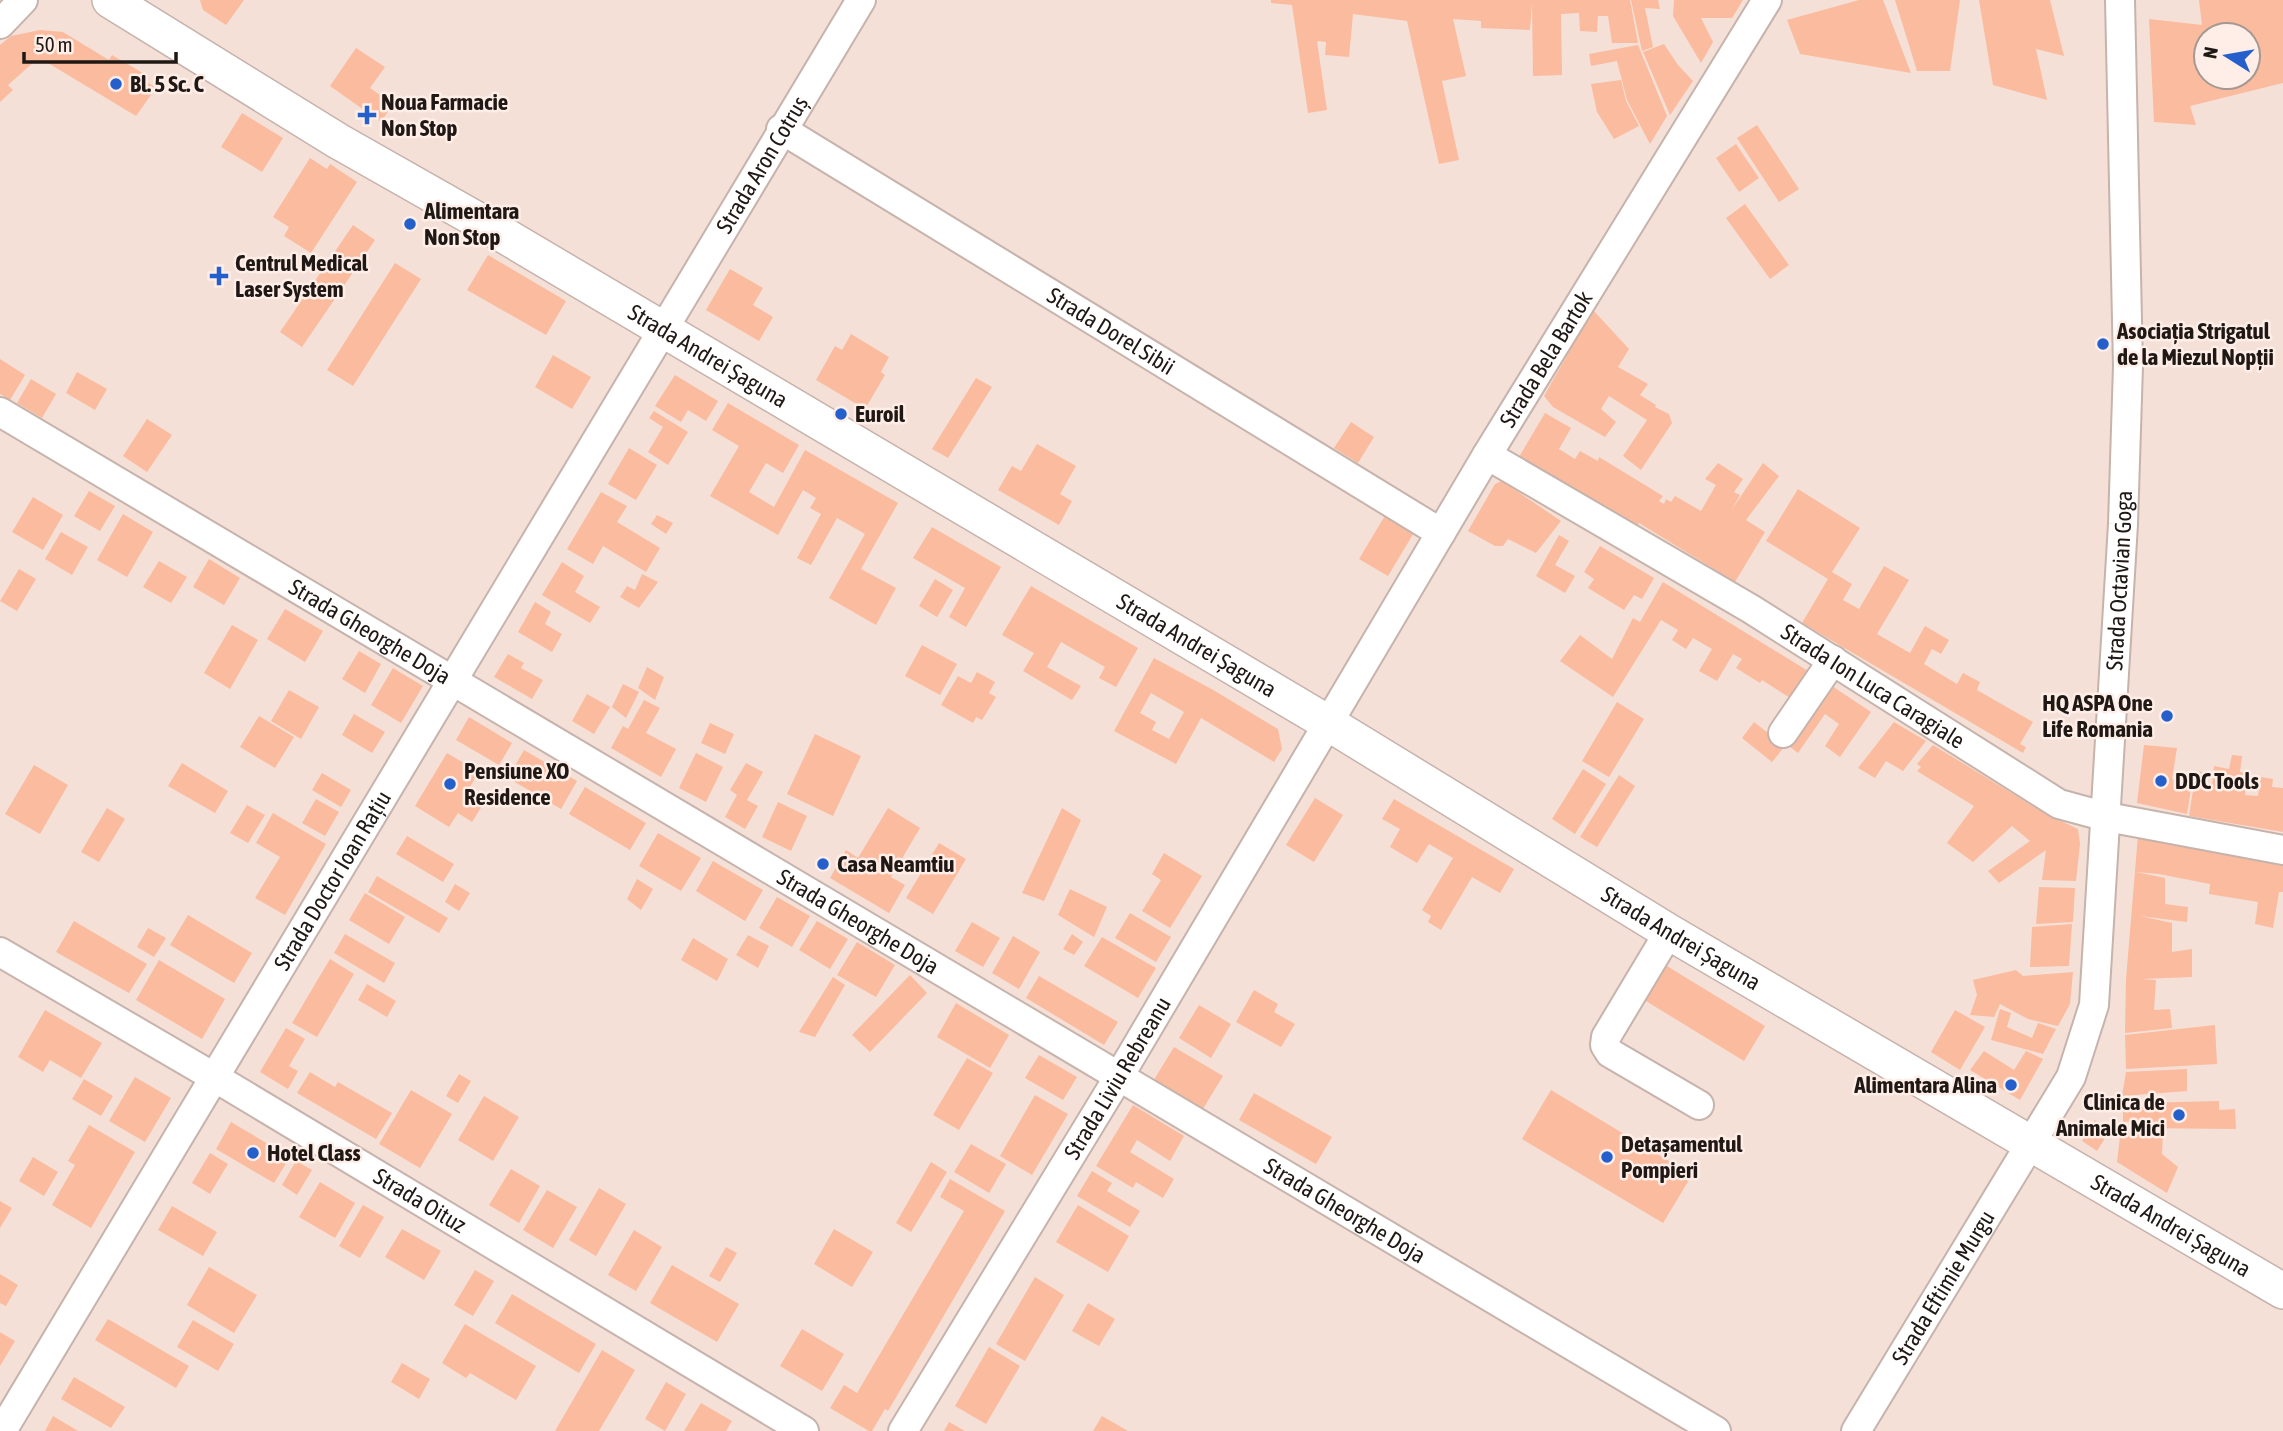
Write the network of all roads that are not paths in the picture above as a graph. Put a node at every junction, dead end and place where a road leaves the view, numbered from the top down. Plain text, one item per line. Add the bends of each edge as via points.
1 (23, 0) edge
2 (110, 0) edge
3 (861, 0) edge
4 (1767, 0) edge
5 (2120, 0) edge
6 (0, 24) edge
7 (781, 130) junction
8 (662, 329) junction
9 (0, 412) edge
10 (1487, 456) junction
11 (1441, 533) junction
12 (1833, 660) junction
13 (451, 681) junction
14 (1328, 723) junction
15 (1783, 733) dead end
16 (2107, 817) junction
17 (2283, 850) edge
18 (1668, 932) junction
19 (0, 952) edge
20 (214, 1077) junction
21 (1118, 1078) junction
22 (1699, 1105) dead end
23 (2029, 1143) junction
24 (2283, 1291) edge
25 (2, 1431) edge
26 (804, 1431) edge
27 (903, 1431) edge
28 (1716, 1431) edge
29 (1856, 1431) edge

1 - 6 street
2 - 8 main road, Strada Andrei Șaguna via 338,141
3 - 7 street, Strada Aron Cotruș
4 - 10 street, Strada Bela Bartok
5 - 16 street, Strada Octavian Goga via 2127,366
7 - 8 street, Strada Aron Cotruș
7 - 11 street, Strada Dorel Sibii
8 - 13 street, Strada Doctor Ioan Rațiu
8 - 14 main road, Strada Andrei Șaguna
9 - 13 street, Strada Gheorghe Doja
10 - 11 street, Strada Bela Bartok
10 - 12 street, Strada Ion Luca Caragiale
11 - 14 street, Strada Bela Bartok
12 - 15 street
12 - 16 street, Strada Ion Luca Caragiale via 2059,804
13 - 20 street, Strada Doctor Ioan Rațiu
13 - 21 street, Strada Gheorghe Doja
14 - 18 main road, Strada Andrei Șaguna
14 - 21 street, Strada Liviu Rebreanu
16 - 17 street, Strada Ion Luca Caragiale
16 - 23 street, Strada Octavian Goga via 2094,1005 2071,1077
18 - 22 street via 1605,1045 1610,1053
18 - 23 main road, Strada Andrei Șaguna
19 - 20 street, Strada Oituz
20 - 25 street, Strada Doctor Ioan Rațiu
20 - 26 street, Strada Oituz
21 - 27 street, Strada Liviu Rebreanu
21 - 28 street, Strada Gheorghe Doja
23 - 24 main road, Strada Andrei Șaguna
23 - 29 street, Strada Eftimie Murgu

